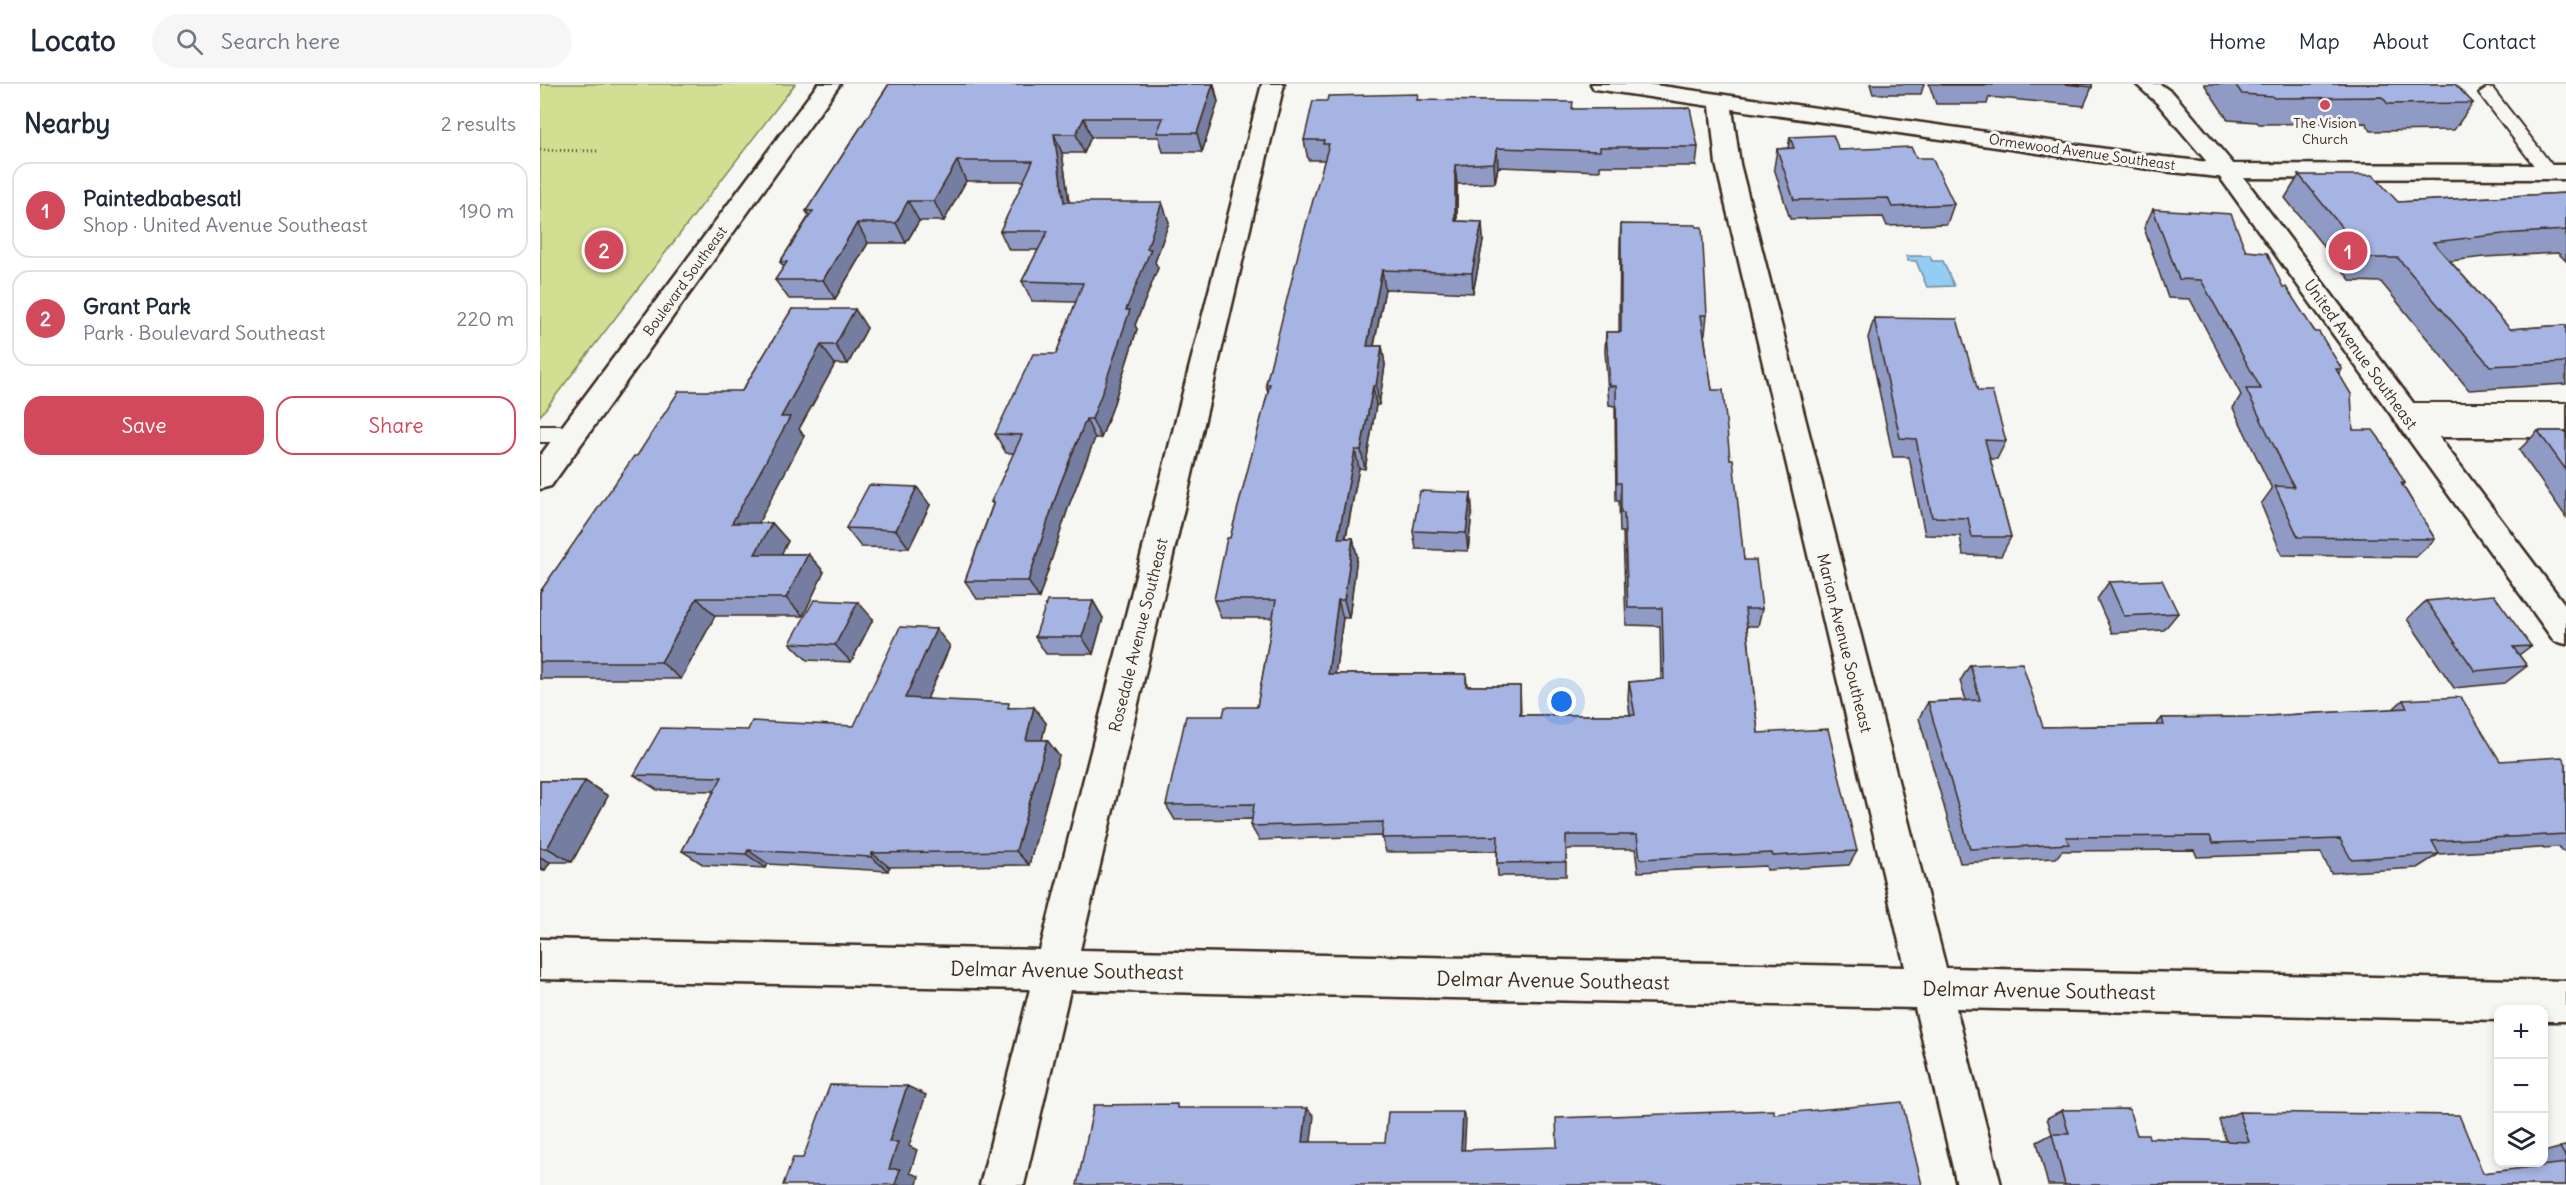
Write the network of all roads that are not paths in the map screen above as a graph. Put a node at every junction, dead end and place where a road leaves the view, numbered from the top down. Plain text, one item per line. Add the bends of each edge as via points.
1 (829, 84) edge
2 (1273, 84) edge
3 (1602, 84) edge
4 (2147, 84) edge
5 (2487, 93) dead end
6 (1720, 100) junction
7 (2227, 171) junction
8 (2557, 172) edge
9 (2566, 411) edge
10 (2408, 419) junction
11 (2566, 427) edge
12 (540, 434) edge
13 (572, 434) junction
14 (540, 478) edge
15 (2566, 631) edge
16 (540, 959) edge
17 (1055, 970) junction
18 (1931, 988) junction
19 (2566, 1001) edge
20 (1002, 1185) edge
21 (1979, 1185) edge

1 - 13 street, Boulevard Southeast
2 - 17 street, Rosedale Avenue Southeast
3 - 6 street, Ormewood Avenue Southeast
4 - 7 street, United Avenue Southeast via 2166,99
5 - 8 lane
6 - 7 street, Ormewood Avenue Southeast
6 - 18 street, Marion Avenue Southeast via 1728,164
7 - 8 street, Ormewood Avenue Southeast
7 - 10 street, United Avenue Southeast
9 - 10 lane
10 - 11 street
10 - 15 street, United Avenue Southeast
12 - 13 lane
13 - 14 street, Boulevard Southeast
16 - 17 street, Delmar Avenue Southeast
17 - 18 street, Delmar Avenue Southeast
17 - 20 street, Rosedale Avenue Southeast
18 - 19 street, Delmar Avenue Southeast
18 - 21 street, Marion Avenue Southeast

